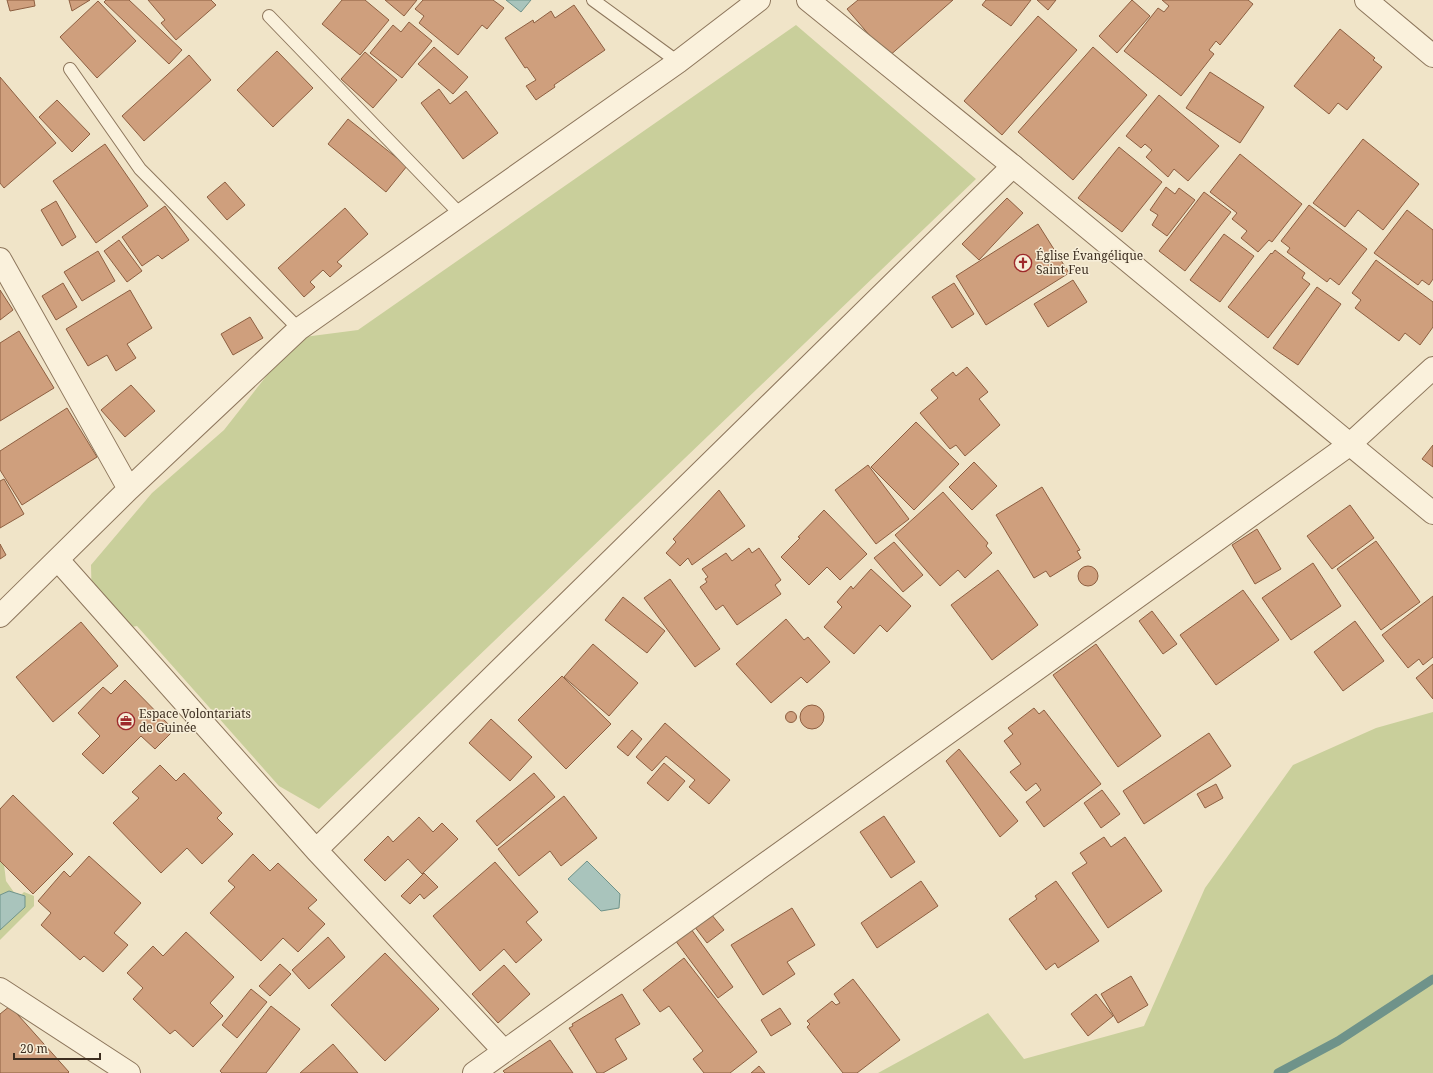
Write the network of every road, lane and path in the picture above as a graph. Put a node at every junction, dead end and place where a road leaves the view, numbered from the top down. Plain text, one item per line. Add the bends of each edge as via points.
1 (593, 0) edge
2 (759, 0) edge
3 (808, 0) edge
4 (1366, 0) edge
5 (269, 16) dead end
6 (1433, 56) edge
7 (678, 62) junction
8 (70, 69) dead end
9 (1013, 166) junction
10 (461, 215) junction
11 (0, 259) edge
12 (299, 329) junction
13 (1433, 368) edge
14 (1349, 445) junction
15 (129, 489) junction
16 (1433, 513) edge
17 (58, 560) junction
18 (0, 616) edge
19 (316, 850) junction
20 (0, 989) edge
21 (504, 1051) junction
22 (129, 1073) edge
23 (474, 1073) edge

1 - 7 lane
2 - 7 street
3 - 9 street
4 - 6 street
5 - 10 lane
7 - 10 street
8 - 12 lane via 140,169
9 - 14 street
9 - 19 street
10 - 12 street
11 - 15 street
12 - 15 street
13 - 14 street
14 - 16 street
14 - 21 street
15 - 17 street
17 - 18 street
17 - 19 street
19 - 21 street
20 - 22 street
21 - 23 street

